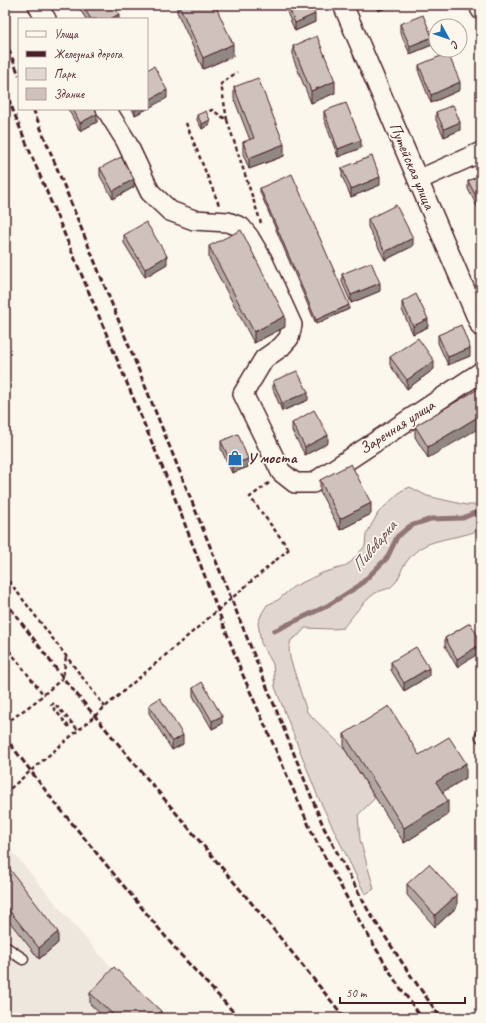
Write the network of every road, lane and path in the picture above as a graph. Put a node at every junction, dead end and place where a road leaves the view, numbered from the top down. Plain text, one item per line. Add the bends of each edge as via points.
1 (38, 5) edge
2 (343, 5) edge
3 (479, 5) edge
4 (481, 10) edge
5 (45, 18) edge
6 (237, 72) dead end
7 (107, 110) edge
8 (197, 116) edge
9 (227, 120) junction
10 (186, 123) dead end
11 (481, 152) edge
12 (418, 180) junction
13 (228, 222) junction
14 (262, 224) dead end
15 (481, 327) edge
16 (481, 372) edge
17 (264, 487) dead end
18 (5, 576) edge
19 (5, 645) edge
20 (66, 657) junction
21 (44, 694) junction
22 (105, 707) junction
23 (5, 724) edge
24 (69, 728) dead end
25 (78, 730) junction
26 (5, 793) edge
27 (5, 947) edge
28 (23, 959) dead end

1 - 5 street
2 - 12 street, Путейская улица
3 - 4 street
6 - 9 path via 221,84
7 - 13 street via 126,141 150,192 170,211 194,220
8 - 9 path via 212,110
9 - 14 path
10 - 13 path
11 - 12 street
12 - 15 street, Путейская улица
13 - 16 street, Заречная улица via 241,227 249,237 262,259 292,326 289,338 264,359 243,394 281,472 295,483 313,483
17 - 22 path, bridge via 250,497 290,549
18 - 20 path
19 - 21 path
20 - 21 path via 63,678
20 - 22 path
21 - 23 path
22 - 25 path, bridge
24 - 25 path via 51,705 54,702
25 - 26 path, bridge
27 - 28 lane

